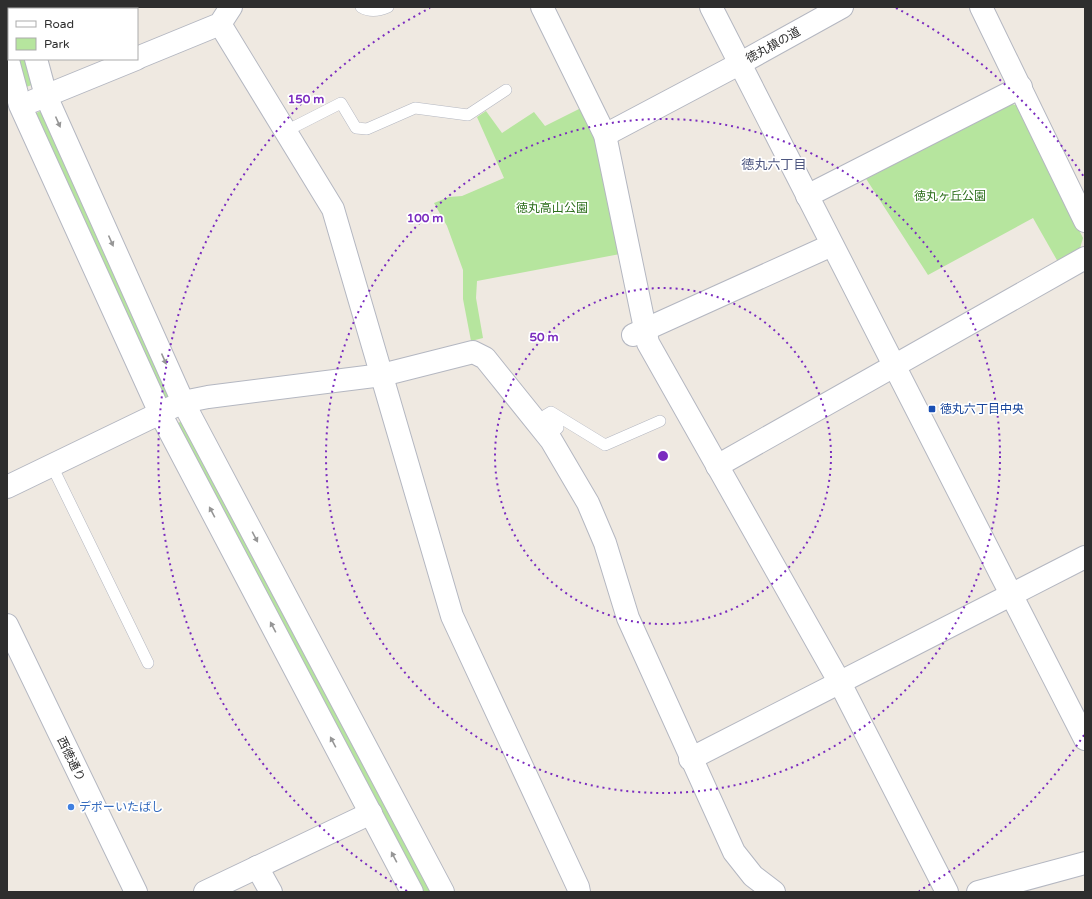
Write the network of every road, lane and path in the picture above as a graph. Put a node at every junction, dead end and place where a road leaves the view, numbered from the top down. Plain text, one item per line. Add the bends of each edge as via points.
1 (360, 7) edge
2 (388, 7) edge
3 (542, 7) edge
4 (711, 7) edge
5 (842, 7) edge
6 (981, 7) edge
7 (225, 16) edge
8 (7, 57) edge
9 (138, 58) edge
10 (36, 60) edge
11 (134, 60) edge
12 (739, 64) junction
13 (1021, 87) junction
14 (506, 90) dead end
15 (46, 96) junction
16 (14, 106) edge
17 (286, 131) junction
18 (605, 135) junction
19 (807, 196) junction
20 (1085, 221) edge
21 (832, 245) junction
22 (1085, 258) edge
23 (639, 333) junction
24 (894, 366) junction
25 (382, 375) junction
26 (183, 402) junction
27 (160, 413) junction
28 (660, 421) dead end
29 (548, 437) junction
30 (52, 466) junction
31 (717, 466) junction
32 (7, 487) edge
33 (1085, 557) edge
34 (1011, 595) junction
35 (7, 625) edge
36 (148, 663) dead end
37 (840, 683) junction
38 (1085, 739) edge
39 (690, 759) junction
40 (371, 814) junction
41 (1085, 863) edge
42 (258, 867) junction
43 (136, 892) edge
44 (204, 892) edge
45 (271, 892) edge
46 (412, 892) edge
47 (443, 892) edge
48 (579, 892) edge
49 (774, 892) edge
50 (947, 892) edge
51 (978, 892) edge

1 - 2 lane via 367,11
3 - 18 street
4 - 12 street, 徳丸槙の道
5 - 12 street, 徳丸槙の道
6 - 13 street
7 - 9 street
7 - 17 street
8 - 16 street
10 - 15 street
11 - 15 street
12 - 18 street
12 - 19 street
13 - 19 street
13 - 20 street
14 - 17 lane via 468,115 415,108 367,129 356,128 341,103
15 - 16 street
15 -> 26 street
16 - 27 street
17 - 25 street via 333,209
18 - 23 street
19 - 21 street
21 - 23 street
21 - 24 street
22 - 24 street
23 - 31 street via 648,343 681,410
24 - 31 street
24 - 34 street
25 - 26 street
25 - 29 street via 473,352 485,358 535,412
25 - 48 street via 452,616
26 - 27 street
26 -> 47 street
27 - 30 street
40 -> 27 street
28 - 29 lane via 605,445 551,412 546,415 558,428
29 - 39 street via 588,504 605,543 628,618
30 - 32 street
30 - 36 lane
31 - 37 street
33 - 34 street
34 - 37 street
34 - 38 street
35 - 43 street, 西徳通り
37 - 39 street
37 - 50 street
39 - 49 street via 734,852 753,876
40 - 42 street
46 -> 40 street
41 - 51 street
42 - 44 street
42 - 45 street

